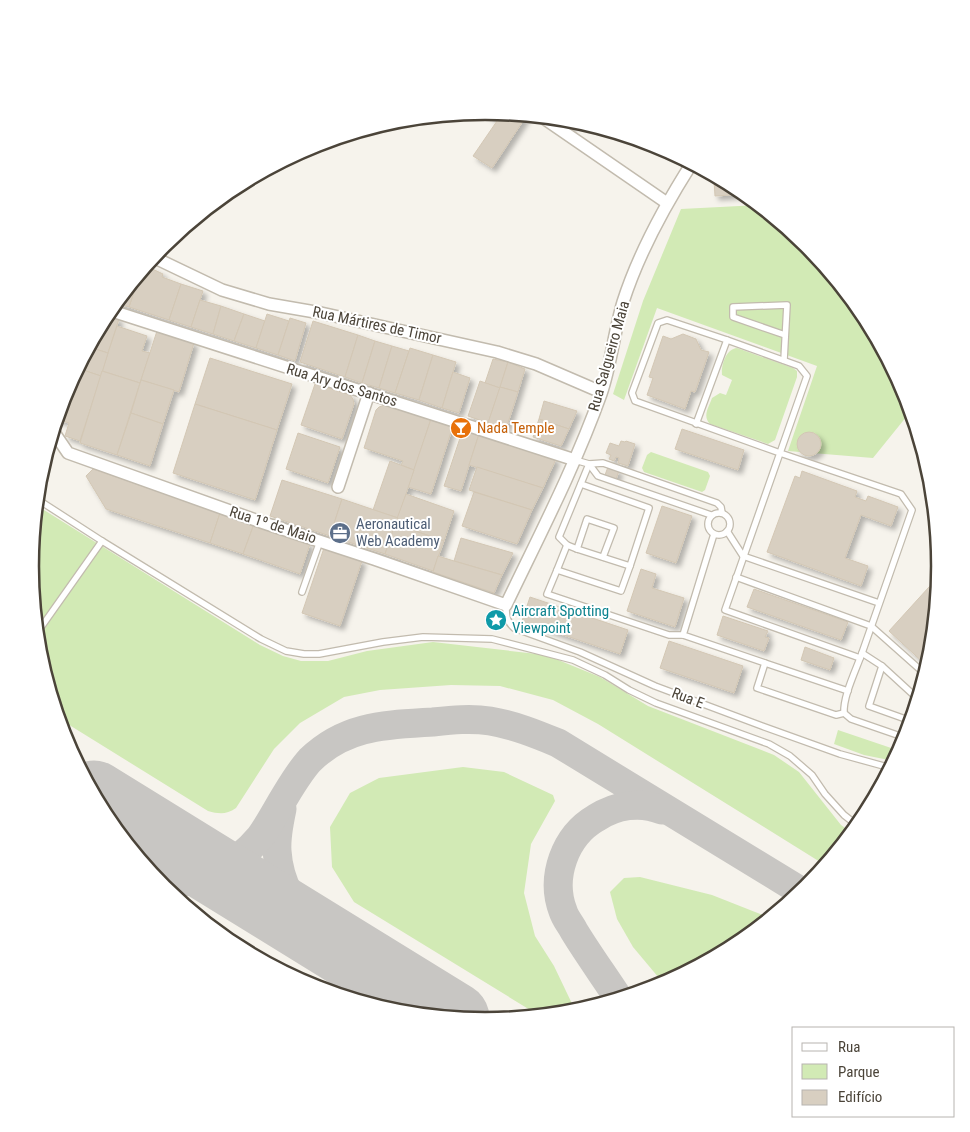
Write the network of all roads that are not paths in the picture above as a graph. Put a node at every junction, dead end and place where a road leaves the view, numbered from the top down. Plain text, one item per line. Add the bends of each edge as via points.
1 (554, 126) edge
2 (688, 169) edge
3 (667, 203) junction
4 (160, 260) edge
5 (118, 313) edge
6 (785, 335) junction
7 (727, 340) junction
8 (784, 360) junction
9 (602, 392) junction
10 (369, 393) junction
11 (696, 424) junction
12 (58, 438) edge
13 (780, 453) junction
14 (576, 460) junction
15 (589, 464) junction
16 (581, 484) junction
17 (338, 487) dead end
18 (44, 503) edge
19 (722, 513) junction
20 (711, 515) junction
21 (727, 531) junction
22 (714, 534) junction
23 (102, 541) junction
24 (320, 541) junction
25 (567, 545) junction
26 (577, 548) junction
27 (743, 556) junction
28 (603, 557) junction
29 (630, 566) junction
30 (557, 570) junction
31 (736, 577) junction
32 (302, 592) dead end
33 (879, 602) junction
34 (506, 605) junction
35 (43, 624) edge
36 (871, 626) junction
37 (683, 634) junction
38 (861, 656) junction
39 (765, 663) junction
40 (882, 666) junction
41 (919, 669) edge
42 (848, 691) junction
43 (913, 693) edge
44 (844, 713) junction
45 (904, 719) edge
46 (898, 735) edge
47 (883, 766) edge
48 (851, 821) edge

1 - 3 street
2 - 3 street, Rua Salgueiro Maia
3 - 9 street, Rua Salgueiro Maia via 644,247 624,301
4 - 9 street, Rua Mártires de Timor via 222,290 269,304 497,352 536,364
5 - 10 street, Rua Ary dos Santos
6 - 6 lane via 787,305 733,307 733,317
6 - 8 lane
7 - 8 lane
7 - 11 lane
7 - 11 lane via 667,320 658,323 632,393 635,401
8 - 13 lane via 799,366 807,376
9 - 14 street, Rua Salgueiro Maia
10 - 14 street, Rua Ary dos Santos
10 - 17 street
11 - 13 lane
12 - 24 street, Rua 1º de Maio via 68,453
13 - 27 lane
13 - 33 lane via 901,494 912,510
14 - 15 lane
14 - 34 street, Rua Salgueiro Maia
15 - 16 lane
15 - 19 lane via 602,463 717,503
15 - 20 lane via 598,476
16 - 25 lane via 559,536
16 - 29 lane via 649,508
18 - 23 lane
19 - 20 lane
19 - 21 lane via 730,522
20 - 22 lane via 708,528
21 - 22 lane
21 - 27 lane
22 - 37 lane
23 - 35 lane
23 - 48 lane via 286,651 319,654 423,637 466,638 492,640 573,660 656,703 769,744 790,756 812,775 831,801
24 - 32 lane
24 - 34 street, Rua 1º de Maio
25 - 26 lane
25 - 30 lane
26 - 28 lane
26 - 28 lane via 587,519 614,528
27 - 31 lane
27 - 33 lane
28 - 29 lane
29 - 30 lane via 622,591
30 - 37 lane via 547,594 669,635
31 - 36 lane
31 - 38 lane via 725,610
33 - 36 lane
34 - 47 lane, Rua E via 506,618 514,628 753,723
36 - 38 lane
36 - 41 lane
37 - 39 lane
38 - 40 lane
38 - 42 lane
39 - 42 lane
39 - 44 lane via 757,688 836,715
40 - 43 lane
40 - 45 lane via 869,706
42 - 44 lane
44 - 46 lane via 851,719

